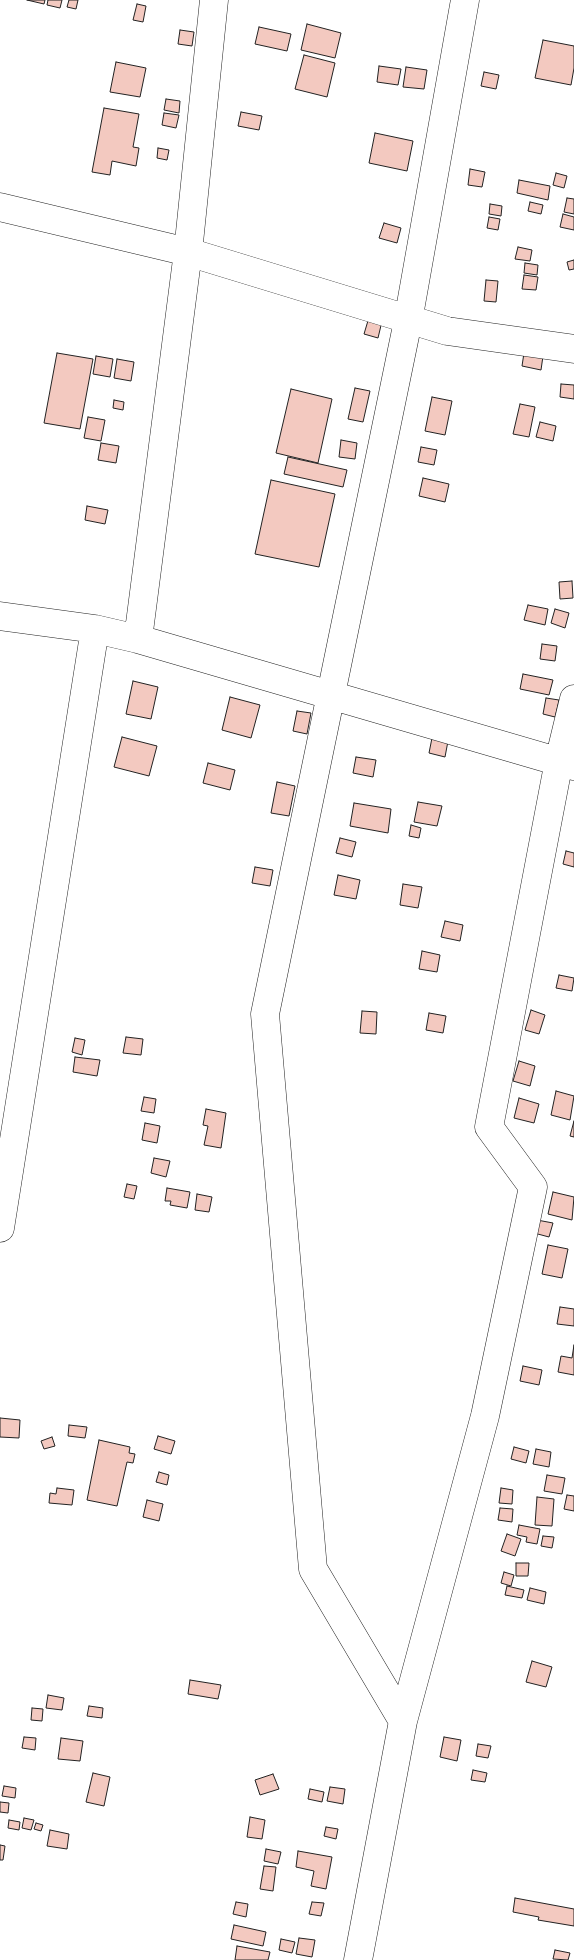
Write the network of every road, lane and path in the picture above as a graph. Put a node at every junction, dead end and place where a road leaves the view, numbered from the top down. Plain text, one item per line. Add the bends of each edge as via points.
1 (214, 0) edge
2 (465, 0) edge
3 (0, 208) edge
4 (188, 252) junction
5 (408, 321) junction
6 (574, 349) edge
7 (0, 616) edge
8 (95, 629) junction
9 (138, 638) junction
10 (330, 695) junction
11 (574, 699) edge
12 (567, 764) edge
13 (0, 1228) edge
14 (403, 1721) junction
15 (358, 1960) edge

1 - 4 street
2 - 5 street
3 - 4 street
4 - 5 street
4 - 9 street
5 - 6 street via 446,331
5 - 10 street
7 - 8 street
8 - 9 street
8 - 13 street
9 - 10 street
10 - 12 street
10 - 14 street via 265,1014 314,1569
11 - 12 street
12 - 14 street via 489,1127 533,1187 485,1416
14 - 15 street

